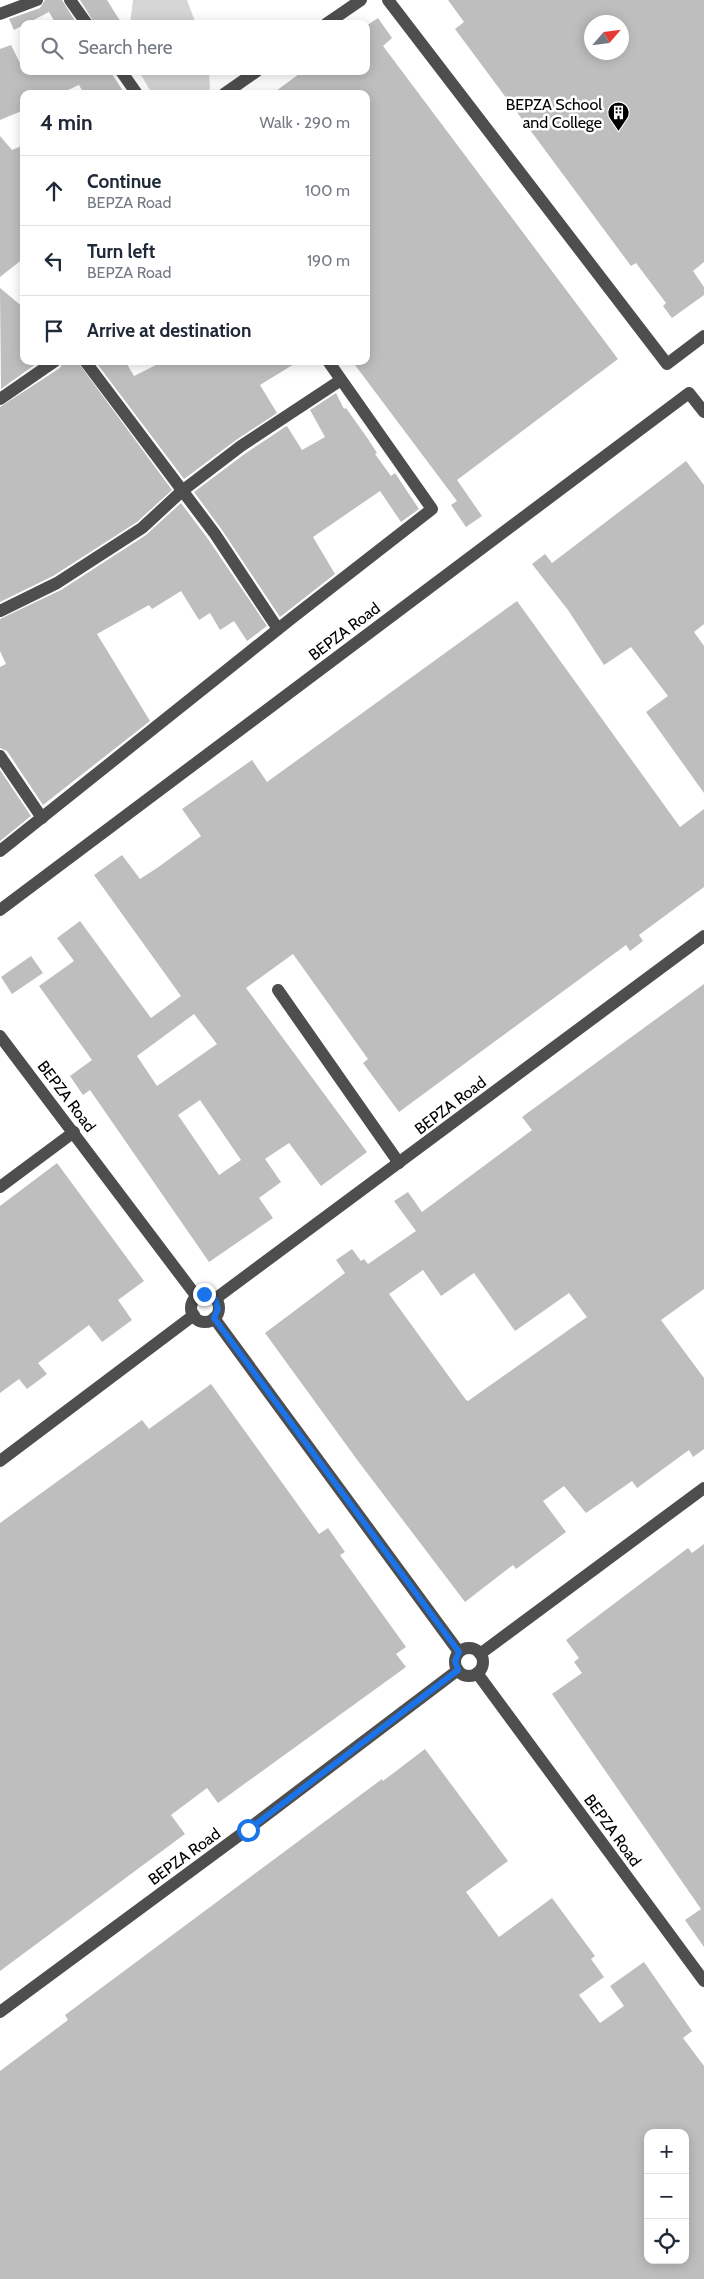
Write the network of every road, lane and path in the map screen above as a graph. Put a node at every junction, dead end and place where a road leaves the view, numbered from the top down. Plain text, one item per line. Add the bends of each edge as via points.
1 (37, 0) edge
2 (70, 0) edge
3 (361, 0) edge
4 (388, 0) edge
5 (0, 14) edge
6 (84, 20) edge
7 (332, 20) edge
8 (124, 75) edge
9 (251, 75) edge
10 (134, 90) edge
11 (230, 90) edge
12 (704, 336) edge
13 (49, 365) edge
14 (88, 365) edge
15 (331, 365) edge
16 (341, 380) junction
17 (0, 399) edge
18 (704, 412) edge
19 (182, 491) junction
20 (0, 611) edge
21 (278, 629) junction
22 (0, 756) edge
23 (42, 818) junction
24 (0, 851) edge
25 (0, 910) edge
26 (704, 936) edge
27 (278, 990) dead end
28 (0, 1036) edge
29 (74, 1132) junction
30 (399, 1163) junction
31 (0, 1187) edge
32 (197, 1297) junction
33 (215, 1299) junction
34 (194, 1315) junction
35 (214, 1318) junction
36 (0, 1461) edge
37 (704, 1488) edge
38 (459, 1652) junction
39 (480, 1654) junction
40 (458, 1670) junction
41 (477, 1673) junction
42 (704, 1981) edge
43 (0, 2012) edge

1 - 5 street
2 - 6 street
3 - 7 street
4 - 12 street via 667,364
8 - 10 street
9 - 11 street
13 - 17 street
14 - 19 street
15 - 16 street
16 - 19 street via 241,446
16 - 21 street via 432,509
18 - 25 street, BEPZA Road via 689,393
19 - 20 street via 142,528 57,583
19 - 21 street via 215,534
21 - 23 street
22 - 23 street
23 - 24 street
26 - 30 street, BEPZA Road
27 - 30 street
28 - 29 street, BEPZA Road
29 - 31 street
29 - 32 street, BEPZA Road
30 - 33 street, BEPZA Road
32 - 33 street via 204,1294
32 - 34 street via 191,1306
33 - 35 street via 218,1309
34 - 35 street via 201,1321
34 - 36 street
35 - 38 street
37 - 39 street
38 - 39 street via 467,1648
38 - 40 street via 455,1661
39 - 41 street via 483,1663
40 - 41 street via 466,1675
40 - 43 street, BEPZA Road via 248,1830
41 - 42 street, BEPZA Road

